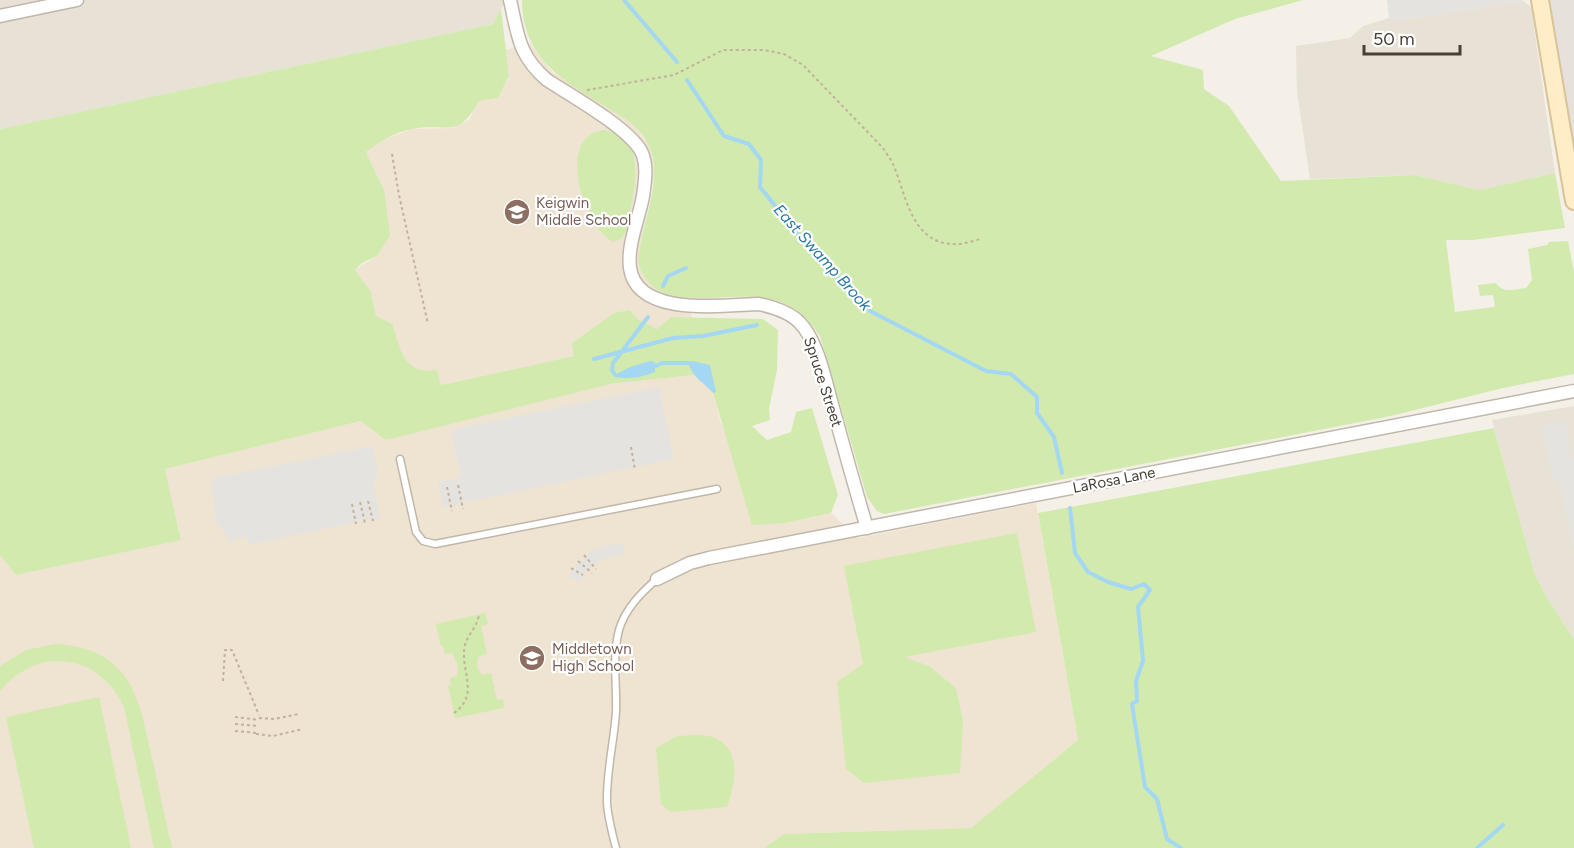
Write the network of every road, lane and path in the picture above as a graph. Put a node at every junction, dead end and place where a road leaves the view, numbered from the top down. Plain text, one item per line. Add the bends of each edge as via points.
1 (77, 0) edge
2 (510, 0) edge
3 (1540, 0) edge
4 (0, 16) edge
5 (584, 90) dead end
6 (392, 154) dead end
7 (1574, 201) edge
8 (981, 239) dead end
9 (428, 324) dead end
10 (1574, 391) edge
11 (631, 447) dead end
12 (400, 459) dead end
13 (635, 470) dead end
14 (458, 485) dead end
15 (447, 487) dead end
16 (717, 489) dead end
17 (368, 501) dead end
18 (360, 502) dead end
19 (352, 504) dead end
20 (463, 509) dead end
21 (452, 511) dead end
22 (373, 521) dead end
23 (365, 522) dead end
24 (356, 524) dead end
25 (867, 528) junction
26 (584, 555) dead end
27 (578, 561) dead end
28 (572, 568) dead end
29 (596, 569) dead end
30 (592, 573) dead end
31 (583, 575) dead end
32 (657, 579) joint
33 (479, 615) dead end
34 (223, 681) dead end
35 (454, 713) dead end
36 (299, 714) dead end
37 (236, 717) dead end
38 (259, 718) junction
39 (235, 724) dead end
40 (258, 726) dead end
41 (303, 729) dead end
42 (235, 731) dead end
43 (616, 848) edge

1 - 4 street
2 - 25 street, Spruce Street via 522,48 536,70 626,133 642,155 645,186 630,266 638,286 657,299 680,305 759,304 800,322 821,367
3 - 7 main road
5 - 8 path via 674,75 723,50 784,54 803,65 883,148 914,220 928,235 954,244
6 - 9 path
10 - 25 street, LaRosa Lane
11 - 13 path
12 - 16 lane via 416,532 423,541 435,544
14 - 20 path
15 - 21 path
17 - 22 path
18 - 23 path
19 - 24 path
25 - 32 street, LaRosa Lane via 709,558
26 - 29 path
27 - 30 path
28 - 31 path
32 - 43 lane via 625,616 615,654 616,711 607,795
33 - 35 path via 464,648 468,692 461,708
34 - 38 path via 225,650 232,650
36 - 38 path
37 - 38 path
39 - 40 path
41 - 42 path via 273,736

